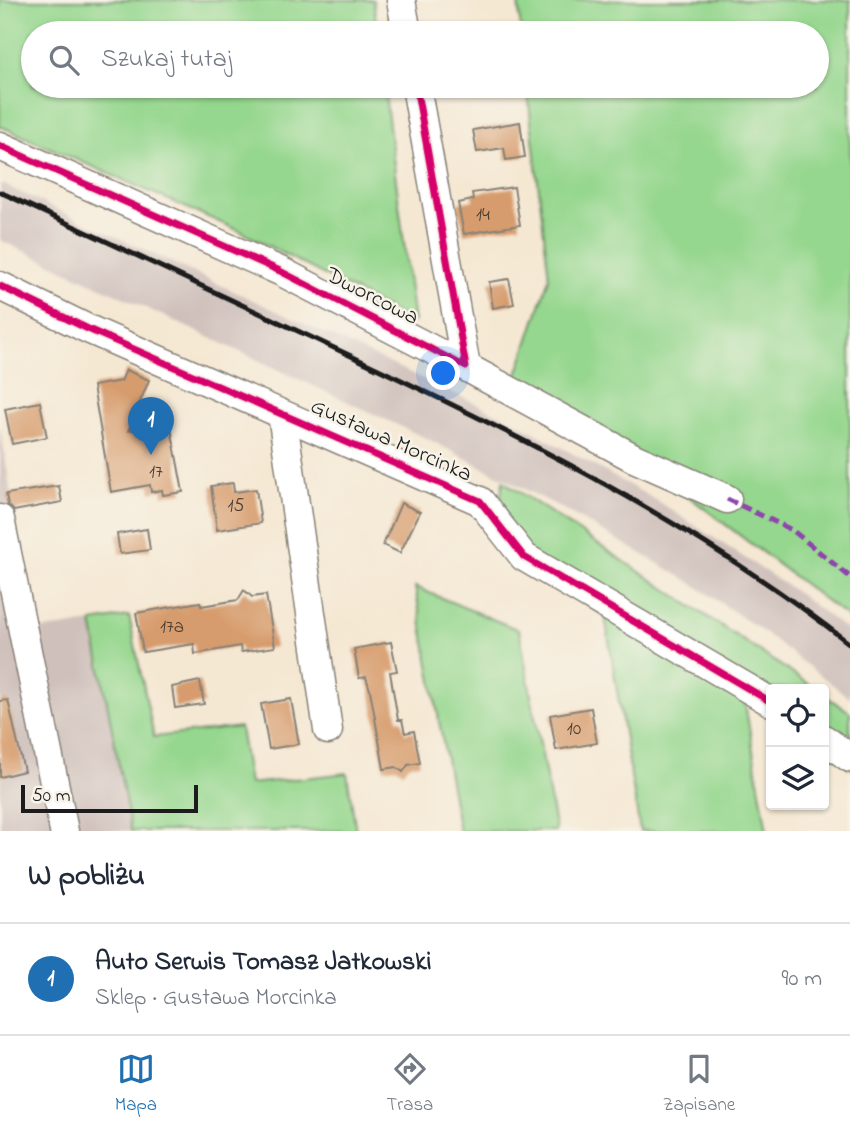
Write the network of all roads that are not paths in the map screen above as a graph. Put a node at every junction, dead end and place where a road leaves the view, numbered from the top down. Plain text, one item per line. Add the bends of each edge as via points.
1 (401, 0) edge
2 (405, 21) edge
3 (418, 98) edge
4 (0, 146) edge
5 (0, 286) edge
6 (466, 367) junction
7 (282, 414) junction
8 (727, 499) dead end
9 (0, 519) edge
10 (766, 699) edge
11 (328, 730) dead end
12 (829, 743) edge
13 (850, 758) edge
14 (64, 831) edge

1 - 2 street
3 - 6 street, Dworcowa
4 - 6 street, Dworcowa via 280,271
5 - 7 street, Gustawa Morcinka
6 - 8 street via 634,458
7 - 10 street, Gustawa Morcinka via 480,501 524,557
7 - 11 street
9 - 14 street
12 - 13 street

